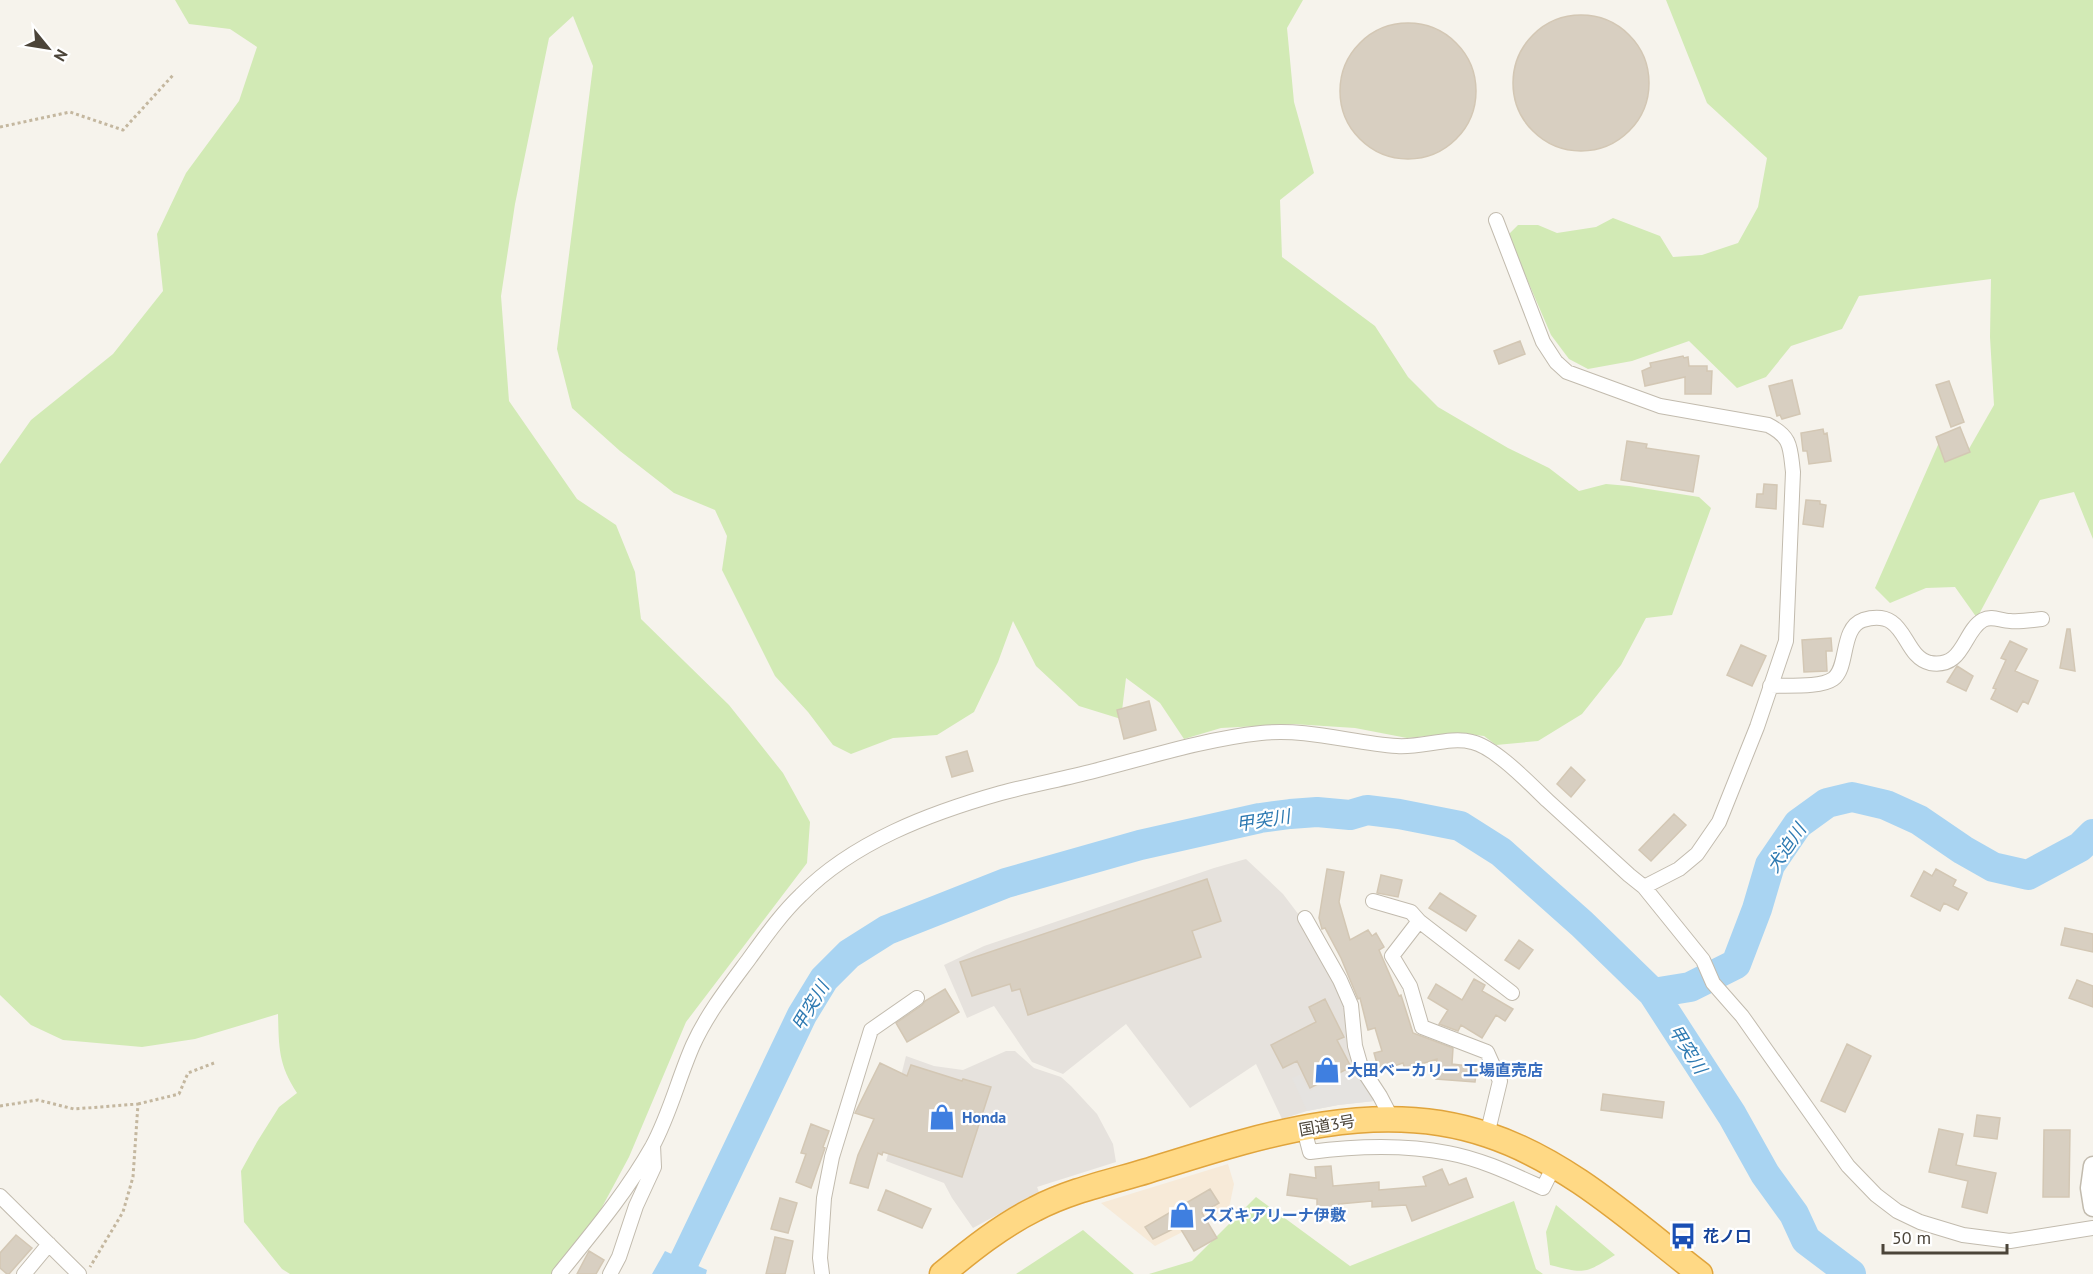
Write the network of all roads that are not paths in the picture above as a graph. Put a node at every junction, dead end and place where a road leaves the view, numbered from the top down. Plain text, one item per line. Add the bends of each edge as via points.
1 (1496, 220) dead end
2 (2042, 619) dead end
3 (1770, 686) junction
4 (1644, 887) junction
5 (1373, 901) dead end
6 (1305, 918) dead end
7 (1419, 921) junction
8 (1512, 993) dead end
9 (917, 998) dead end
10 (1392, 1119) junction
11 (1304, 1128) junction
12 (1488, 1135) junction
13 (653, 1145) junction
14 (1554, 1166) junction
15 (2093, 1166) edge
16 (0, 1196) edge
17 (2093, 1207) edge
18 (2093, 1228) edge
19 (49, 1244) junction
20 (24, 1274) edge
21 (79, 1274) edge
22 (559, 1274) edge
23 (610, 1274) edge
24 (822, 1274) edge
25 (942, 1274) edge
26 (1700, 1274) edge

1 - 3 street via 1543,342 1567,372 1660,406 1768,425 1787,439 1793,472 1786,641
2 - 3 street via 1986,618 1976,625 1953,658 1930,663 1920,658 1892,622 1873,618 1860,621 1851,631 1839,673 1833,679 1819,684
3 - 4 street via 1719,822 1697,854
4 - 13 street via 1519,774 1474,742 1398,746 1327,735 1263,733 1188,747 1002,793 918,821 873,843 801,894 710,1015 694,1044
4 - 18 street via 1703,960 1713,983 1742,1016 1848,1166 1897,1211 1963,1235 2010,1241
5 - 7 street via 1411,912
6 - 10 street via 1352,1005 1360,1067
7 - 8 street
7 - 12 street via 1392,956 1410,986 1422,1027 1487,1052 1500,1081
9 - 24 street via 871,1030 830,1167 824,1198
10 - 11 highway, 国道3号 via 1356,1119
10 - 12 highway, 国道3号 via 1443,1124
11 - 14 street via 1310,1152 1400,1146 1449,1153 1543,1188
11 - 25 highway, 国道3号 via 1199,1155 1035,1209 976,1246
12 - 14 highway, 国道3号
13 - 22 street via 629,1186
13 - 23 street via 654,1167
14 - 26 highway, 国道3号 via 1590,1188
15 - 17 street
16 - 19 street
19 - 20 street
19 - 21 street

